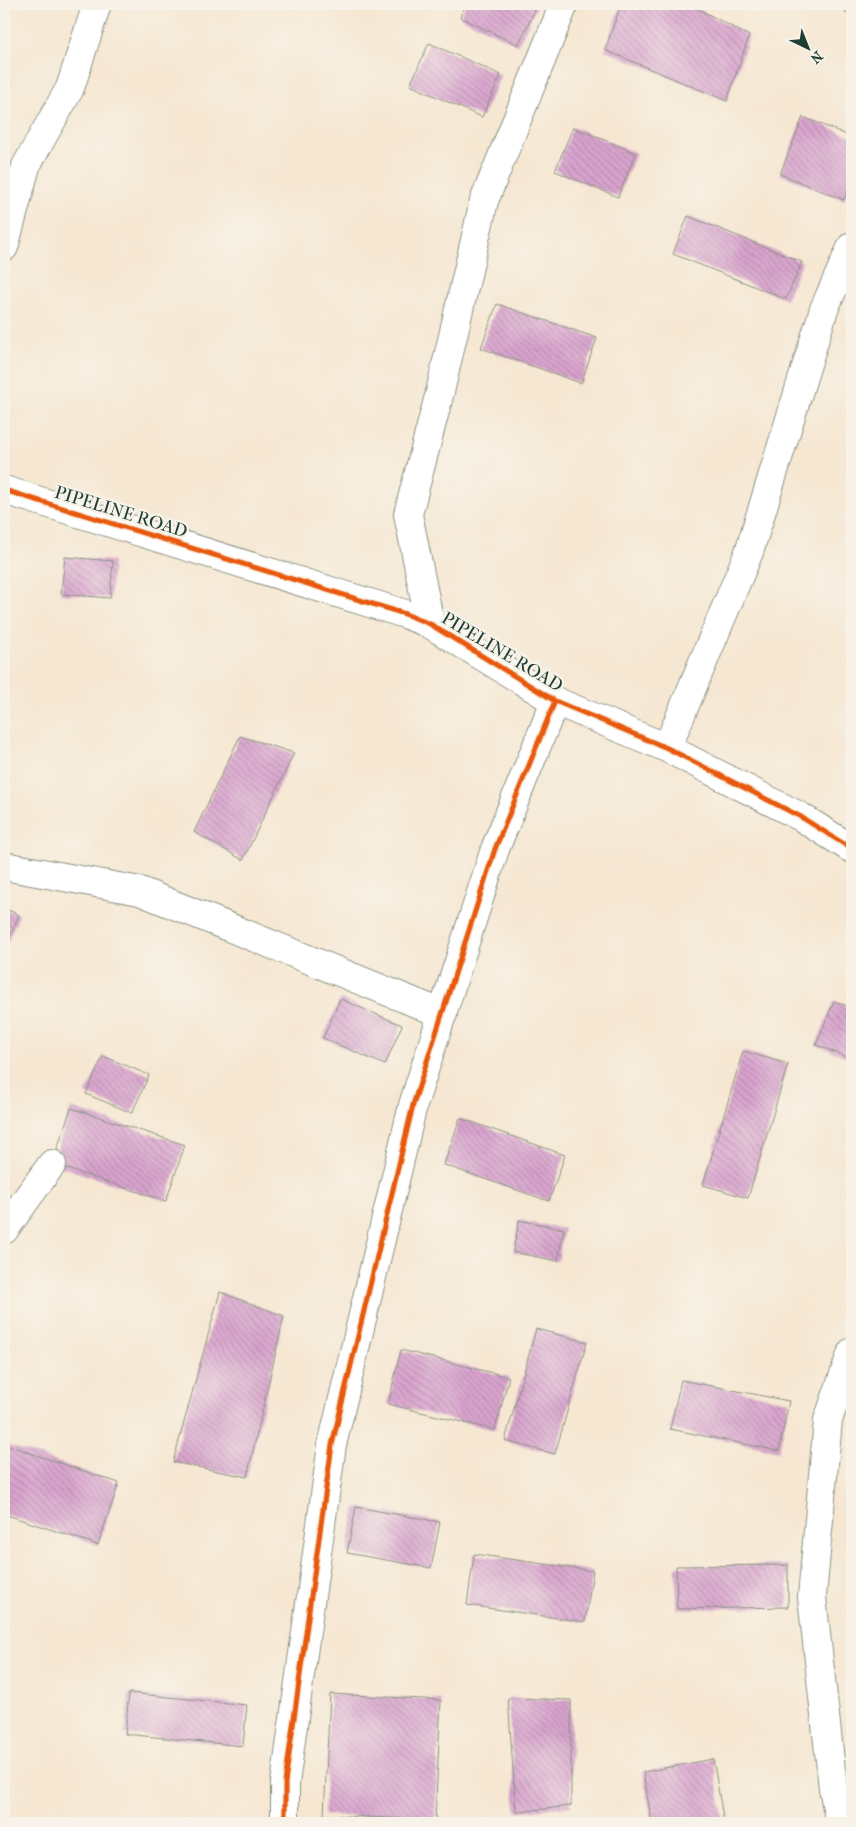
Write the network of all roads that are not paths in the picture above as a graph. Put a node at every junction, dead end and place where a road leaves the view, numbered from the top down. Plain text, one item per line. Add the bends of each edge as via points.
1 (97, 4) edge
2 (564, 4) edge
3 (852, 246) edge
4 (4, 247) edge
5 (4, 490) edge
6 (430, 624) junction
7 (555, 701) junction
8 (667, 748) junction
9 (852, 849) edge
10 (4, 866) edge
11 (443, 1014) junction
12 (52, 1164) dead end
13 (4, 1230) edge
14 (852, 1352) edge
15 (285, 1823) edge
16 (840, 1823) edge

1 - 4 street via 70,88 26,166
2 - 6 street via 484,201 408,514
3 - 8 street via 824,309 749,552
5 - 6 street, PIPELINE ROAD
6 - 7 street, PIPELINE ROAD
7 - 8 street, PIPELINE ROAD
7 - 11 street via 495,849
8 - 9 street, PIPELINE ROAD via 801,817
10 - 11 street via 140,891
11 - 15 street via 413,1105 332,1445 285,1783
12 - 13 street
14 - 16 street via 828,1420 812,1597 832,1788

